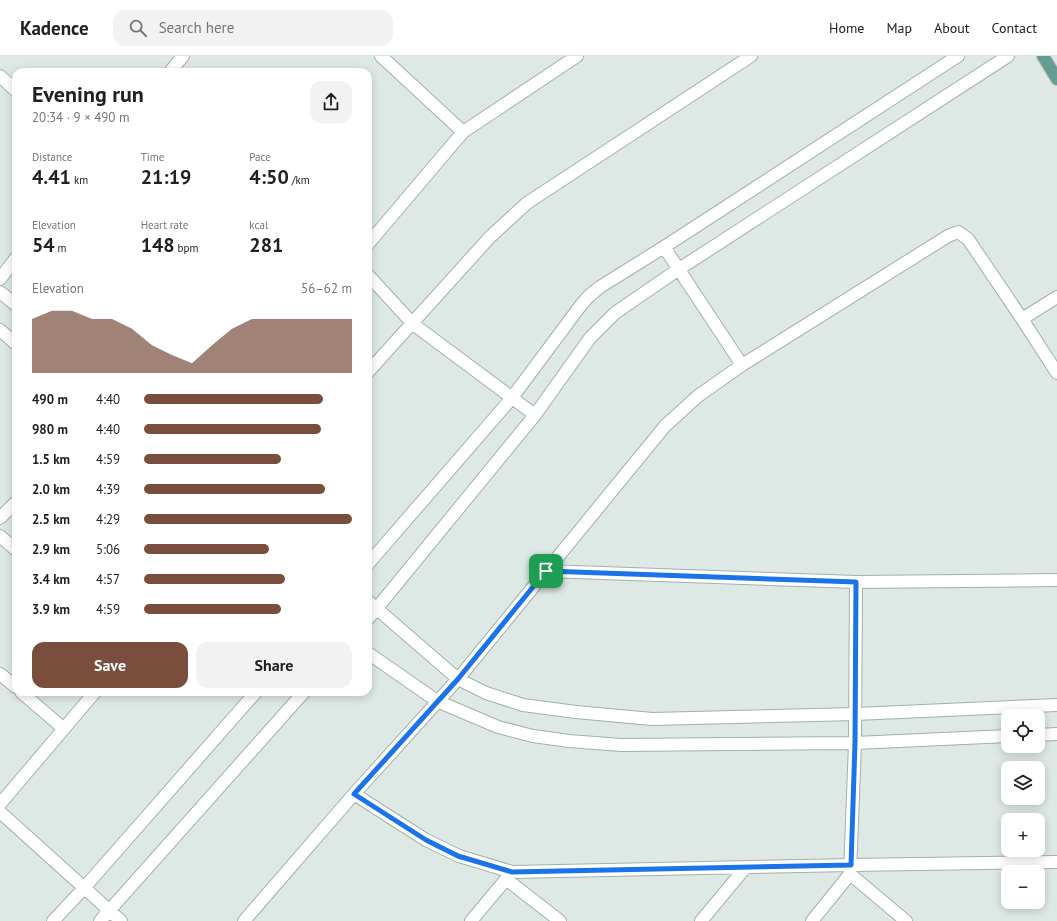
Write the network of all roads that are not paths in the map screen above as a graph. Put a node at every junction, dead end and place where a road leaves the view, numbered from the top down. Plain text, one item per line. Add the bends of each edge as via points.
1 (183, 56) edge
2 (381, 56) edge
3 (577, 56) edge
4 (751, 56) edge
5 (958, 56) edge
6 (1008, 56) edge
7 (1043, 56) edge
8 (173, 68) edge
9 (0, 76) edge
10 (1057, 79) edge
11 (12, 87) edge
12 (463, 132) junction
13 (372, 239) edge
14 (664, 247) junction
15 (12, 263) edge
16 (679, 269) junction
17 (0, 279) edge
18 (372, 279) edge
19 (0, 292) edge
20 (1057, 297) edge
21 (12, 302) edge
22 (1022, 319) junction
23 (413, 324) junction
24 (0, 330) edge
25 (12, 340) edge
26 (742, 365) junction
27 (372, 368) edge
28 (1057, 373) edge
29 (511, 398) junction
30 (534, 414) junction
31 (12, 506) edge
32 (0, 518) edge
33 (0, 536) edge
34 (12, 546) edge
35 (372, 559) edge
36 (546, 571) junction
37 (1057, 580) edge
38 (856, 582) junction
39 (372, 605) edge
40 (372, 656) edge
41 (0, 674) edge
42 (458, 679) junction
43 (12, 684) edge
44 (26, 696) edge
45 (92, 696) edge
46 (252, 696) edge
47 (300, 696) edge
48 (437, 701) junction
49 (1057, 705) edge
50 (856, 714) junction
51 (64, 729) junction
52 (1057, 734) edge
53 (1045, 735) edge
54 (1001, 736) edge
55 (855, 743) junction
56 (354, 794) junction
57 (0, 804) edge
58 (0, 812) edge
59 (1057, 862) edge
60 (746, 867) junction
61 (850, 869) junction
62 (509, 875) junction
63 (84, 888) junction
64 (109, 911) junction
65 (53, 921) edge
66 (100, 921) edge
67 (121, 921) edge
68 (244, 921) edge
69 (471, 921) edge
70 (560, 921) edge
71 (701, 921) edge
72 (812, 921) edge
73 (906, 921) edge

1 - 8 street
2 - 12 street
3 - 12 street
4 - 23 street via 527,203 490,237
5 - 14 street
6 - 16 street
7 - 10 main road
9 - 11 street
12 - 13 street
14 - 16 street
14 - 29 street via 589,296
15 - 17 street
16 - 26 street
16 - 30 street via 615,313 602,325
18 - 23 street
19 - 21 street
20 - 22 street
22 - 26 street via 968,239 958,232
22 - 28 street
23 - 27 street
23 - 29 street
24 - 25 street
26 - 36 street via 698,396 664,426
29 - 30 street
29 - 35 street
30 - 39 street
31 - 32 street
33 - 34 street
36 - 38 street
36 - 42 street
37 - 38 street
38 - 50 street
39 - 42 street
40 - 48 street
41 - 43 street
42 - 48 street
42 - 50 street via 486,693 523,705 652,719
44 - 51 street
45 - 51 street
46 - 63 street
47 - 64 street
48 - 55 street via 498,727 533,736 569,741 621,745
48 - 56 street
49 - 50 street
50 - 55 street
51 - 57 street
52 - 53 street
54 - 55 street
55 - 61 street
56 - 62 street via 426,840 458,856
56 - 68 street
58 - 63 street
59 - 61 street
60 - 61 street
60 - 62 street
60 - 71 street
61 - 72 street
61 - 73 street
62 - 69 street
62 - 70 street
63 - 64 street
63 - 65 street
64 - 66 street
64 - 67 street

